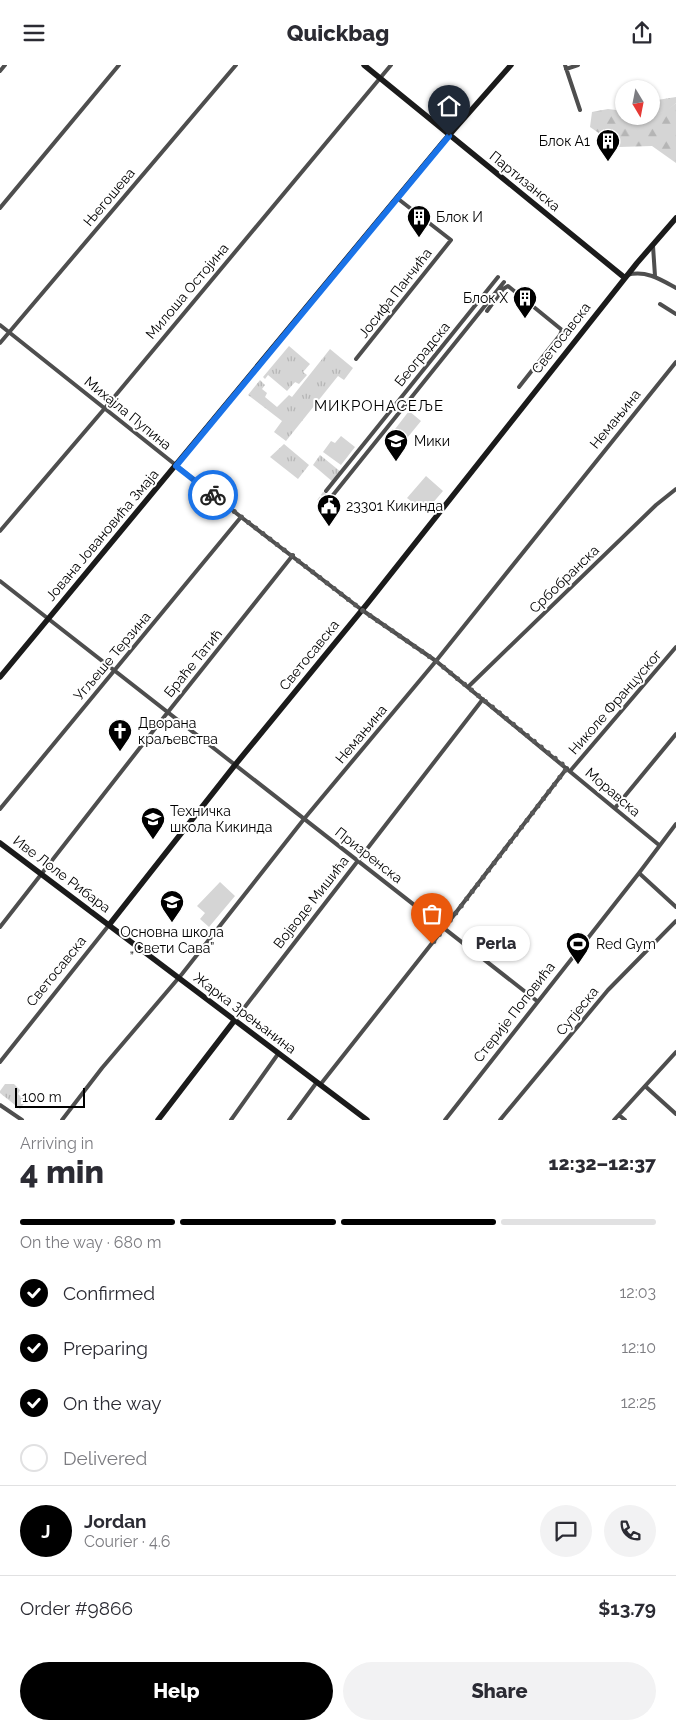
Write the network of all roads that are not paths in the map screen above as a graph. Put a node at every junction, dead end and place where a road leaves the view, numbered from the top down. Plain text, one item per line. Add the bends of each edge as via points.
1 (5, 65) edge
2 (119, 65) edge
3 (236, 65) edge
4 (364, 65) edge
5 (391, 65) edge
6 (511, 65) edge
7 (578, 65) edge
8 (566, 67) edge
9 (0, 71) edge
10 (380, 78) junction
11 (580, 110) dead end
12 (449, 136) junction
13 (397, 198) junction
14 (0, 208) edge
15 (676, 218) edge
16 (653, 244) junction
17 (626, 276) junction
18 (655, 276) junction
19 (498, 277) dead end
20 (504, 282) dead end
21 (676, 288) edge
22 (660, 304) dead end
23 (487, 311) dead end
24 (676, 314) edge
25 (0, 325) edge
26 (9, 332) junction
27 (0, 343) edge
28 (356, 359) dead end
29 (676, 362) edge
30 (519, 387) dead end
31 (105, 408) junction
32 (176, 466) junction
33 (676, 489) edge
34 (326, 491) tunnel mouth
35 (333, 495) tunnel mouth
36 (241, 517) junction
37 (0, 531) edge
38 (293, 555) junction
39 (0, 581) edge
40 (362, 610) junction
41 (47, 619) junction
42 (676, 647) edge
43 (436, 661) junction
44 (114, 671) junction
45 (0, 677) edge
46 (468, 687) junction
47 (483, 699) junction
48 (168, 711) junction
49 (676, 735) edge
50 (236, 765) junction
51 (569, 769) junction
52 (615, 808) junction
53 (0, 809) edge
54 (304, 819) junction
55 (676, 824) edge
56 (0, 843) edge
57 (660, 845) junction
58 (358, 861) junction
59 (639, 873) junction
60 (40, 874) junction
61 (676, 907) edge
62 (676, 921) edge
63 (109, 925) junction
64 (0, 927) edge
65 (444, 929) junction
66 (178, 978) junction
67 (537, 1001) junction
68 (234, 1021) junction
69 (676, 1052) edge
70 (278, 1054) junction
71 (671, 1058) junction
72 (0, 1062) edge
73 (676, 1062) edge
74 (319, 1084) junction
75 (645, 1086) junction
76 (0, 1105) edge
77 (676, 1114) edge
78 (619, 1115) junction
79 (22, 1120) edge
80 (62, 1120) edge
81 (158, 1120) edge
82 (231, 1120) edge
83 (289, 1120) edge
84 (367, 1120) edge
85 (444, 1120) edge
86 (500, 1120) edge
87 (614, 1120) edge
88 (625, 1120) edge

1 - 9 street
2 - 14 street
3 - 26 street, Његошева
4 - 10 street, Партизанска
5 - 10 street, Милоша Остојина
6 - 12 street, Јована Јовановића Змаја
7 - 8 street
8 - 11 street
10 - 12 street, Партизанска
10 - 31 street, Милоша Остојина
12 - 13 street, Јована Јовановића Змаја
12 - 17 street, Партизанска
13 - 28 street, Јосифа Панчића via 451,240
13 - 32 street, Јована Јовановића Змаја
15 - 16 street, Светосавска
16 - 17 street, Светосавска
16 - 18 street
17 - 18 street via 637,272
17 - 40 street, Светосавска
18 - 21 street
19 - 34 street, Београдска
20 - 35 street, Београдска
22 - 24 street
23 - 30 street via 502,289 508,286 562,330
25 - 26 street, Михајла Пупина
26 - 27 street, Његошева
26 - 31 street, Михајла Пупина
29 - 43 street, Немањина
31 - 32 street, Михајла Пупина
31 - 37 street, Милоша Остојина
32 - 36 street, Михајла Пупина
32 - 41 street, Јована Јовановића Змаја
33 - 46 street, Србобранска
36 - 38 street, Михајла Пупина
36 - 44 street, Угљеше Терзина
38 - 40 street, Михајла Пупина
38 - 48 street, Браће Татић
39 - 41 street, Призренска
40 - 43 street, Моравска
40 - 50 street, Светосавска
41 - 44 street, Призренска
41 - 45 street, Јована Јовановића Змаја
42 - 51 street, Николе Француског
43 - 46 street, Моравска
43 - 54 street, Немањина
44 - 48 street, Призренска
44 - 53 street, Угљеше Терзина
46 - 47 street, Моравска
47 - 51 street, Моравска
47 - 58 street, Војводе Мишића
48 - 50 street, Призренска
48 - 60 street, Браће Татић
49 - 52 street
50 - 54 street, Призренска
50 - 63 street, Светосавска
51 - 52 street, Моравска
51 - 65 street, Николе Француског
52 - 57 street, Моравска
54 - 58 street, Призренска
54 - 66 street, Немањина
55 - 57 street, Стерије Поповића
56 - 60 street, Иве Лоле Рибара
57 - 59 street, Стерије Поповића
58 - 65 street, Призренска
58 - 68 street, Војводе Мишића
59 - 61 street
59 - 67 street, Стерије Поповића
60 - 63 street, Иве Лоле Рибара
60 - 64 street, Браће Татић
62 - 86 street, Сутјеска via 608,990
63 - 66 street, Жарка Зрењанина
63 - 72 street, Светосавска
65 - 67 street, Призренска
65 - 74 street, Николе Француског
66 - 68 street, Жарка Зрењанина
66 - 80 street, Немањина
67 - 85 street, Стерије Поповића
68 - 70 street, Жарка Зрењанина
68 - 81 street, Војводе Мишића
69 - 71 street
70 - 74 street, Жарка Зрењанина
70 - 82 street
71 - 73 street
71 - 75 street
74 - 83 street, Николе Француског
74 - 84 street, Жарка Зрењанина
75 - 77 street
75 - 78 street
76 - 79 street
78 - 87 street
78 - 88 street

